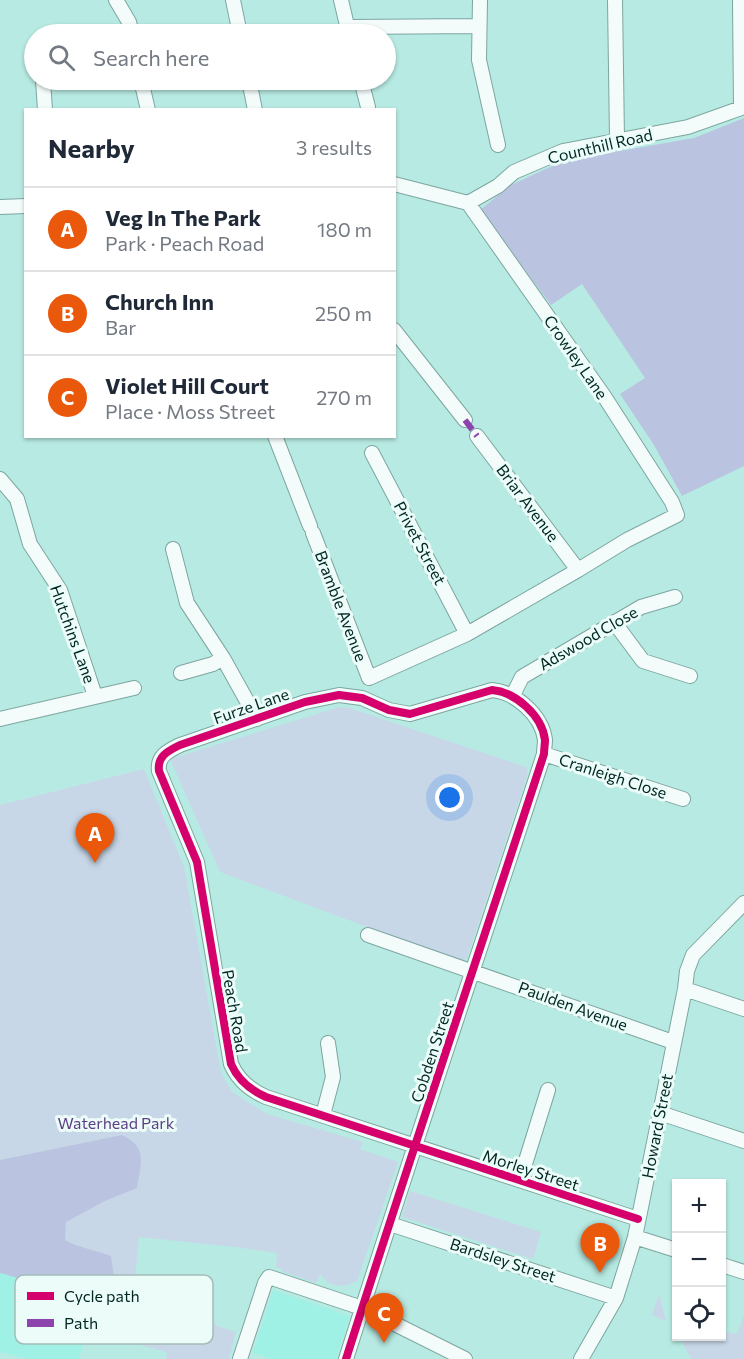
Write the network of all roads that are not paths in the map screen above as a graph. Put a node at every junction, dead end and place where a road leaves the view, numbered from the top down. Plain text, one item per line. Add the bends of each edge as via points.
1 (232, 0) edge
2 (341, 0) edge
3 (480, 0) edge
4 (615, 0) edge
5 (740, 0) edge
6 (118, 1) edge
7 (130, 24) edge
8 (238, 24) edge
9 (347, 24) edge
10 (480, 26) junction
11 (396, 29) edge
12 (44, 90) edge
13 (143, 90) edge
14 (251, 90) edge
15 (364, 90) edge
16 (368, 107) dead end
17 (45, 108) edge
18 (148, 108) edge
19 (255, 108) edge
20 (743, 108) edge
21 (617, 139) junction
22 (498, 145) dead end
23 (396, 185) edge
24 (468, 203) junction
25 (24, 206) edge
26 (0, 207) edge
27 (396, 333) edge
28 (465, 420) dead end
29 (477, 436) dead end
30 (276, 438) edge
31 (372, 453) dead end
32 (0, 479) edge
33 (173, 549) dead end
34 (578, 570) junction
35 (675, 597) dead end
36 (614, 622) junction
37 (467, 634) junction
38 (223, 658) junction
39 (180, 673) dead end
40 (690, 676) dead end
41 (134, 688) dead end
42 (513, 695) junction
43 (95, 696) junction
44 (257, 718) junction
45 (0, 719) edge
46 (544, 754) junction
47 (158, 765) joint
48 (683, 799) dead end
49 (744, 903) edge
50 (368, 935) dead end
51 (473, 970) junction
52 (685, 989) junction
53 (744, 1009) edge
54 (674, 1042) junction
55 (328, 1043) dead end
56 (548, 1090) dead end
57 (660, 1113) junction
58 (323, 1115) junction
59 (744, 1141) edge
60 (416, 1146) junction
61 (520, 1180) junction
62 (638, 1219) junction
63 (390, 1224) junction
64 (635, 1237) junction
65 (672, 1249) edge
66 (726, 1265) edge
67 (744, 1272) edge
68 (616, 1298) junction
69 (362, 1308) junction
70 (389, 1321) dead end
71 (240, 1359) edge
72 (346, 1359) edge
73 (465, 1359) edge
74 (581, 1359) edge

1 - 8 street
2 - 9 street
3 - 10 street
4 - 21 street
5 - 20 street
6 - 7 street
10 - 11 street
10 - 22 street via 479,60
12 - 17 street
13 - 18 street
14 - 19 street
15 - 16 street
20 - 21 street, Counthill Road via 688,127
21 - 24 street, Counthill Road via 538,161
23 - 24 street
24 - 34 street, Crowley Lane via 604,396 677,515
25 - 26 street
27 - 28 street
29 - 34 street, Briar Avenue
30 - 37 street, Bramble Avenue via 369,678
31 - 37 street, Privet Street
32 - 43 street, Hutchins Lane via 17,499 30,544 60,590
33 - 38 street via 187,603
34 - 37 street
35 - 36 street, Adswood Close via 642,607
36 - 40 street via 643,661
36 - 42 street, Adswood Close via 522,677
38 - 39 street
38 - 44 street
41 - 43 street
42 - 44 street, Furze Lane via 492,690 411,714 339,695
42 - 46 street via 538,723 545,738
43 - 45 street
44 - 47 street, Furze Lane via 180,745 163,755
46 - 48 street, Cranleigh Close
46 - 51 street, Cobden Street
47 - 58 street, Peach Road via 197,862 231,1064 247,1086 259,1094
49 - 52 street, Howard Street via 693,955
50 - 51 street, Paulden Avenue
51 - 54 street, Paulden Avenue
51 - 60 street, Cobden Street
52 - 53 street
52 - 54 street, Howard Street
54 - 57 street, Howard Street
55 - 58 street via 333,1077
56 - 61 street
57 - 59 street
57 - 62 street, Howard Street
58 - 60 street, Peach Road
60 - 61 street, Morley Street
60 - 63 street, Cobden Street
61 - 62 street, Morley Street
62 - 64 street, Howard Street
63 - 68 street, Bardsley Street
63 - 69 street, Cobden Street
64 - 65 street
64 - 68 street, Howard Street
66 - 67 street
68 - 74 street, Howard Street
69 - 71 street via 269,1277
69 - 72 street, Cobden Street
70 - 73 street

